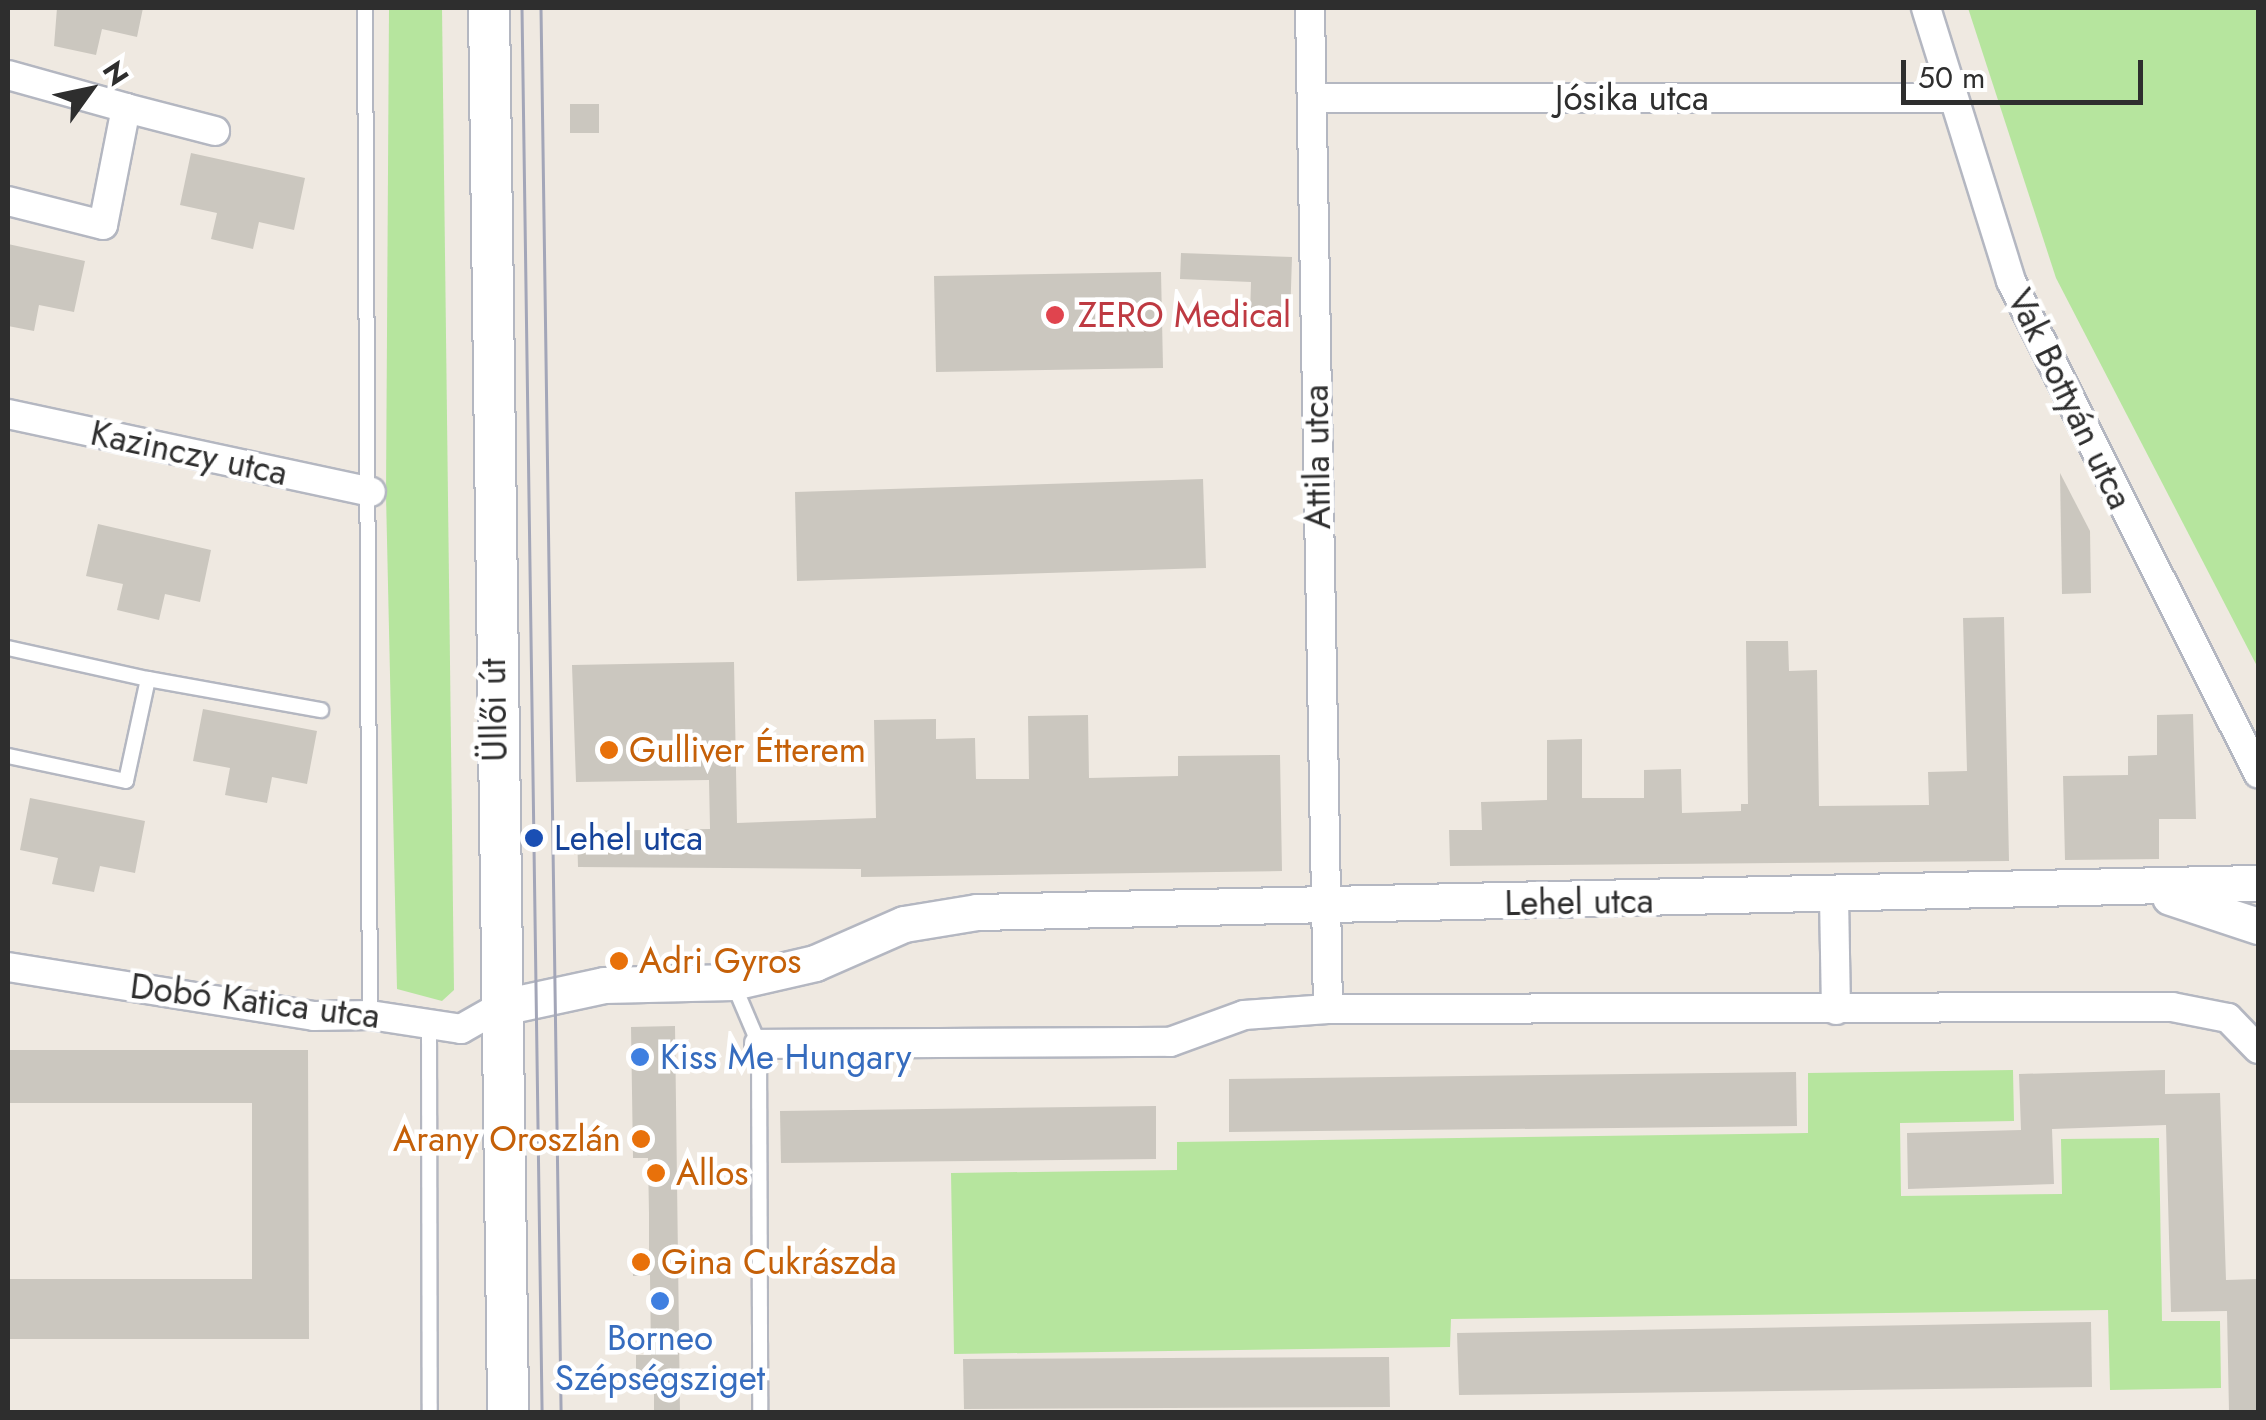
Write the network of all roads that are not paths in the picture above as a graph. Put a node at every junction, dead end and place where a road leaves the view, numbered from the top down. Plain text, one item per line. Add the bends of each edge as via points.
1 (364, 8) edge
2 (489, 8) edge
3 (1310, 8) edge
4 (1926, 8) edge
5 (8, 76) edge
6 (1312, 98) junction
7 (1952, 98) junction
8 (126, 108) junction
9 (215, 130) dead end
10 (8, 201) edge
11 (8, 414) edge
12 (370, 492) junction
13 (8, 648) edge
14 (148, 679) junction
15 (320, 710) dead end
16 (8, 756) edge
17 (2258, 774) edge
18 (2258, 883) edge
19 (2140, 890) junction
20 (1834, 896) junction
21 (1324, 907) junction
22 (2258, 926) edge
23 (8, 967) edge
24 (733, 982) junction
25 (498, 1008) junction
26 (1328, 1009) junction
27 (1836, 1010) junction
28 (370, 1015) junction
29 (429, 1024) junction
30 (759, 1044) junction
31 (2258, 1049) edge
32 (430, 1412) edge
33 (508, 1412) edge
34 (760, 1412) edge

1 - 12 lane
2 - 25 main road, Üllői út
3 - 6 street, Attila utca
4 - 7 street, Vak Bottyán utca
5 - 8 street
6 - 7 street, Jósika utca
6 - 21 street, Attila utca
7 - 17 street, Vak Bottyán utca via 2011,282
8 - 9 street
8 - 10 street via 103,225
11 - 12 street, Kazinczy utca
12 - 28 lane
13 - 14 lane
14 - 15 lane
14 - 16 lane via 126,781
18 - 19 street, Lehel utca
19 - 20 street, Lehel utca
19 - 22 street
20 - 21 street, Lehel utca
20 - 27 street
21 - 24 street, Lehel utca via 977,912 904,924 815,963
21 - 26 street
23 - 28 street, Dobó Katica utca via 314,1016
24 - 25 street, Lehel utca via 604,986
24 - 30 lane
25 - 29 street, Dobó Katica utca via 461,1029
25 - 33 main road, Üllői út
26 - 27 street
26 - 30 street via 1244,1015 1170,1042
27 - 31 street via 2206,1008 2228,1018
28 - 29 street, Dobó Katica utca
29 - 32 lane
30 - 34 lane

